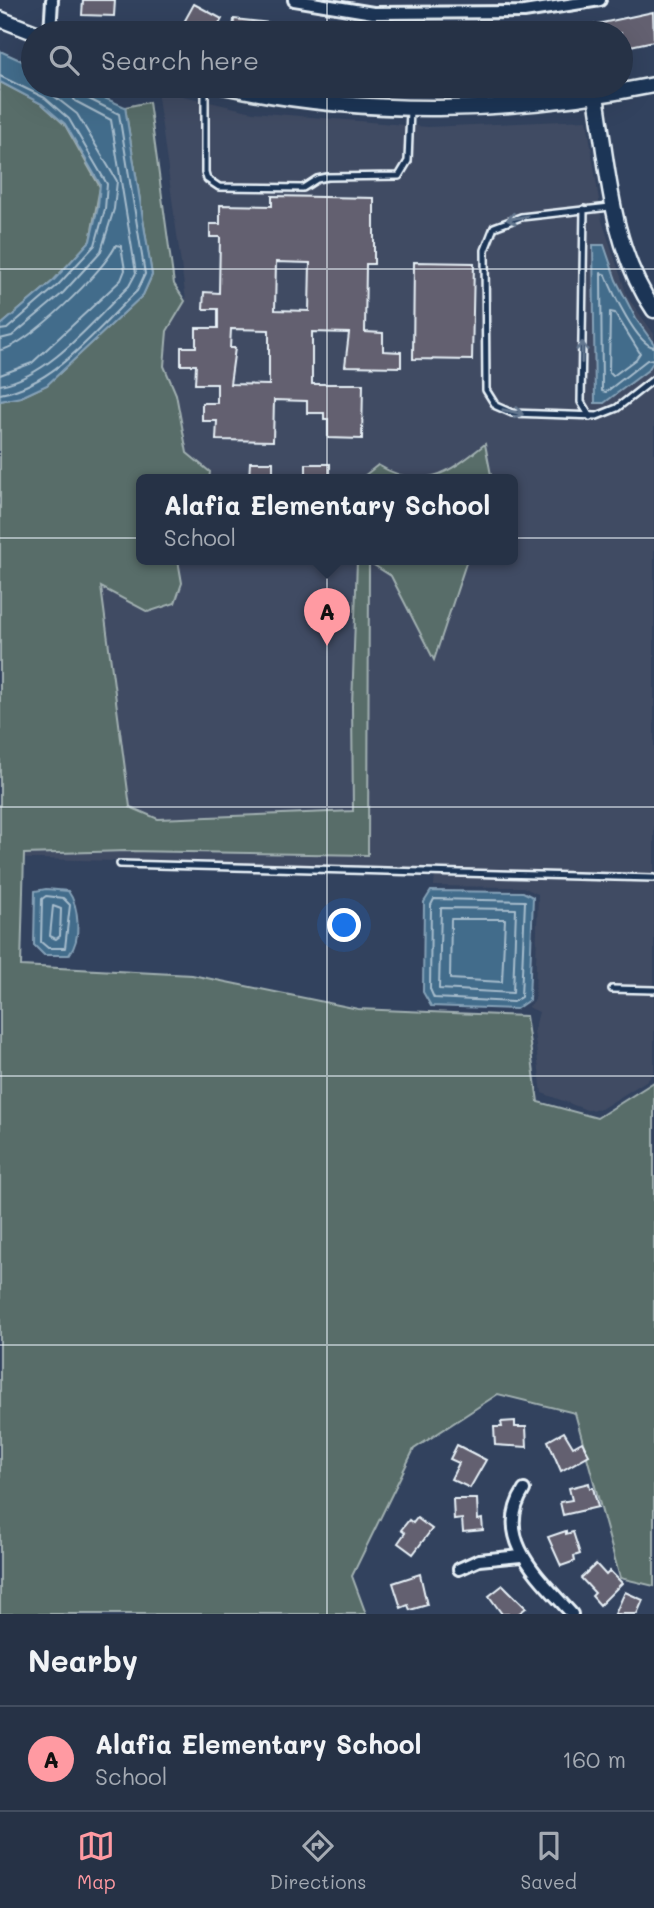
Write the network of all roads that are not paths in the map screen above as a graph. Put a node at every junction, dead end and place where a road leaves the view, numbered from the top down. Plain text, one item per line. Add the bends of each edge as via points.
1 (52, 0) edge
2 (294, 0) edge
3 (600, 0) edge
4 (0, 19) edge
5 (51, 21) edge
6 (21, 27) edge
7 (654, 85) edge
8 (633, 89) edge
9 (205, 98) edge
10 (294, 98) edge
11 (576, 98) edge
12 (596, 98) edge
13 (410, 107) junction
14 (613, 206) junction
15 (584, 209) junction
16 (654, 310) edge
17 (654, 379) edge
18 (590, 417) junction
19 (120, 864) dead end
20 (654, 878) edge
21 (612, 989) dead end
22 (654, 990) edge
23 (524, 1490) dead end
24 (521, 1556) junction
25 (459, 1569) dead end
26 (572, 1614) edge

1 - 5 street
2 - 3 street via 373,13 524,12
4 - 6 street
7 - 8 street
9 - 13 lane via 205,172 219,187 303,188 317,178 399,176 408,161
10 - 13 street via 342,106
11 - 13 street
12 - 14 street
14 - 15 lane
14 - 16 street via 631,268
18 -> 15 lane via 581,402
15 -> 18 lane via 507,220 490,233 485,250 484,380 491,399 512,414
17 - 18 lane via 610,412
19 - 20 lane
21 - 22 lane
23 - 24 street via 513,1507
24 - 25 street via 479,1560
24 - 26 street

